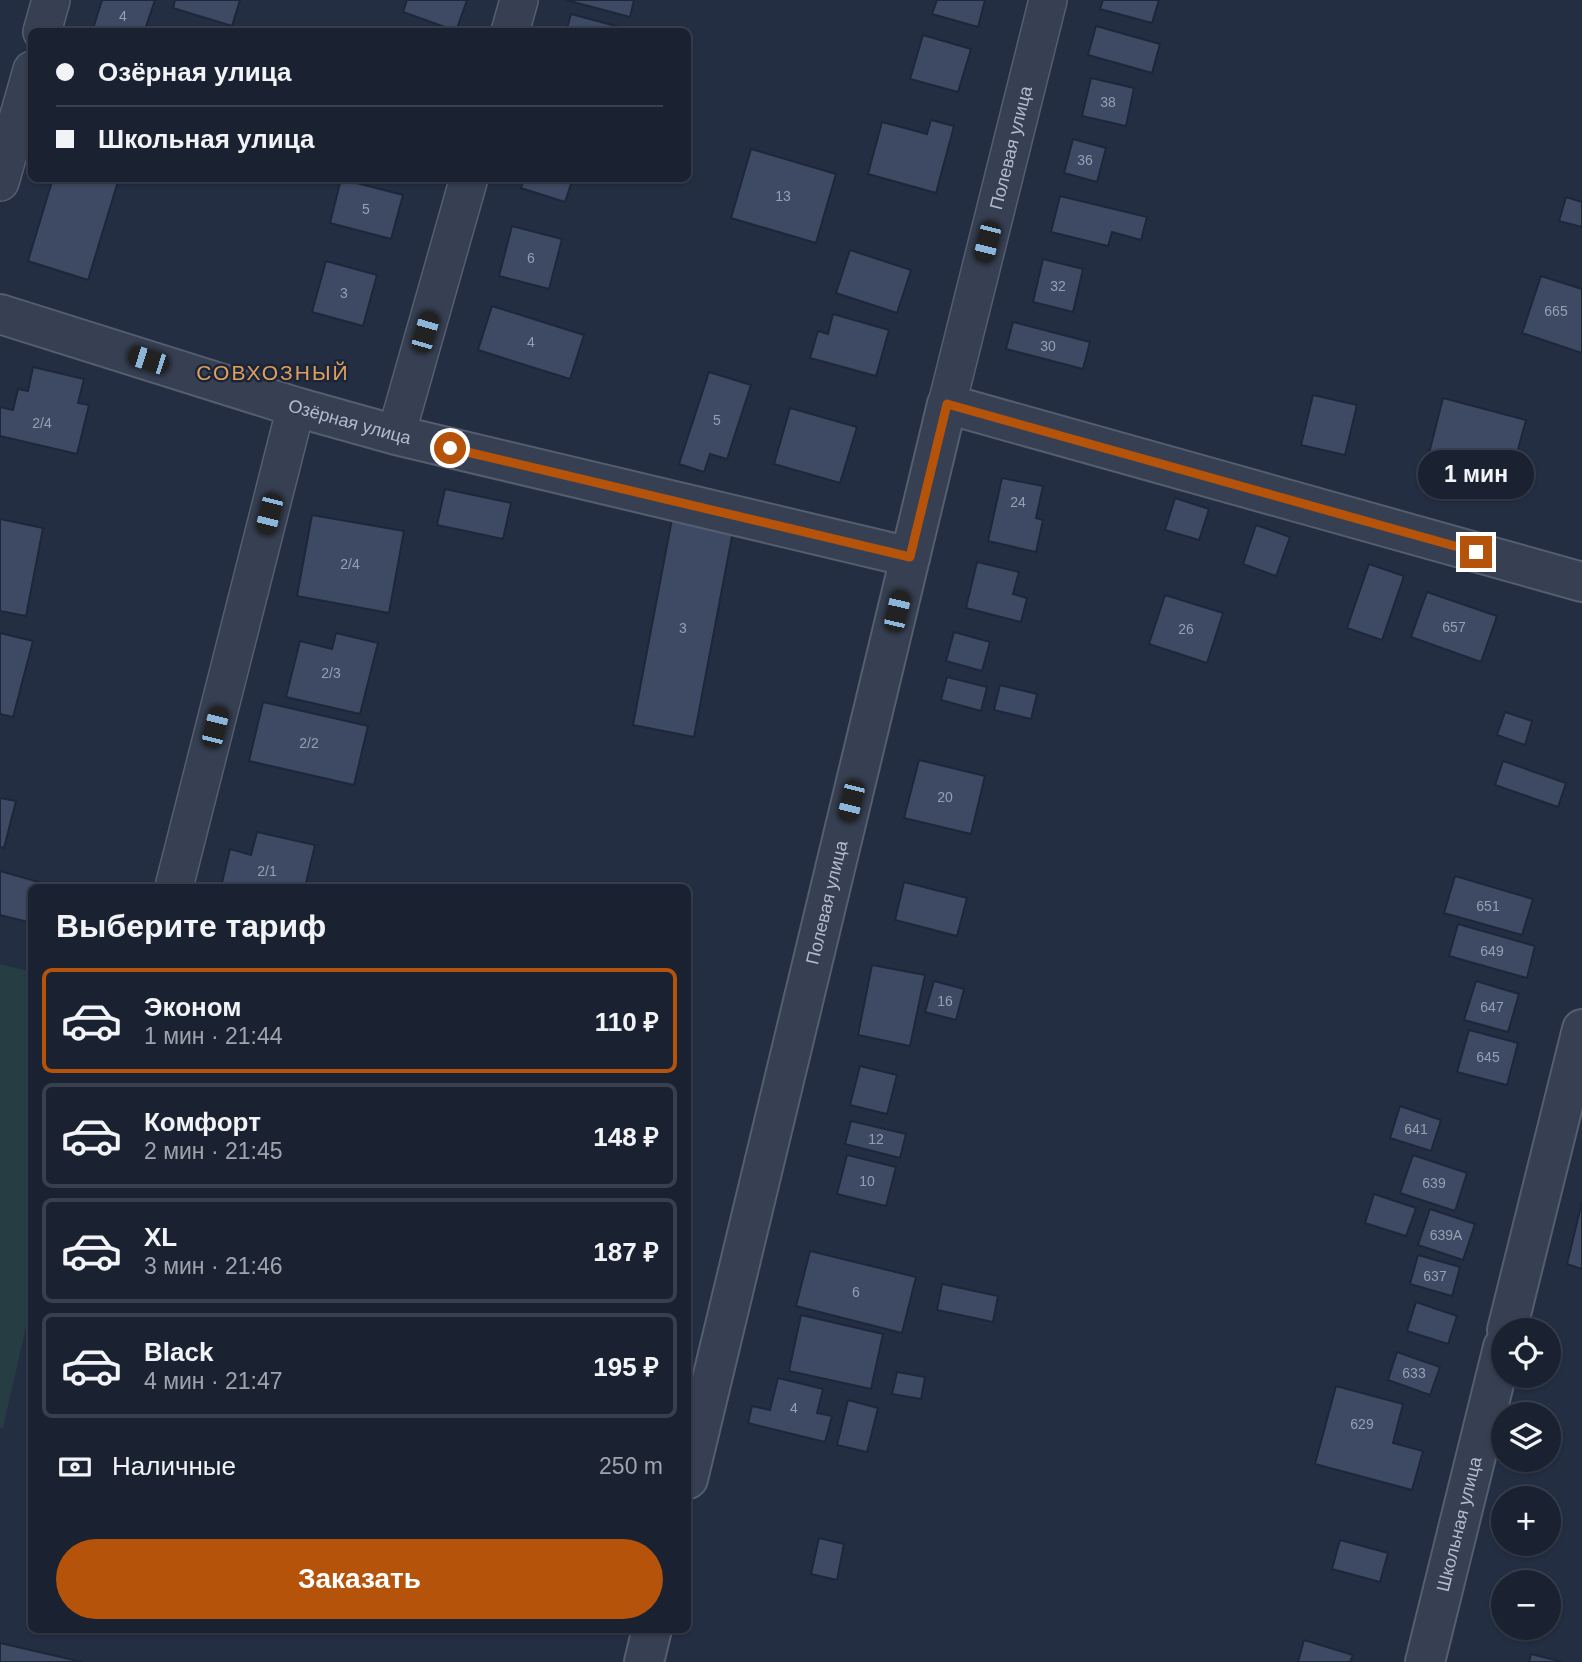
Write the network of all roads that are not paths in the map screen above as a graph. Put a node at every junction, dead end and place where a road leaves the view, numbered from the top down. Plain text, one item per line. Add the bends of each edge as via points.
1 (51, 0) edge
2 (519, 0) edge
3 (1048, 0) edge
4 (43, 28) edge
5 (511, 28) edge
6 (28, 84) edge
7 (0, 182) edge
8 (467, 182) edge
9 (0, 314) edge
10 (947, 404) junction
11 (296, 407) junction
12 (396, 435) junction
13 (910, 557) junction
14 (1582, 582) edge
15 (175, 884) edge
16 (1582, 1029) edge
17 (1510, 1318) edge
18 (1493, 1388) edge
19 (691, 1467) edge
20 (651, 1633) edge
21 (644, 1662) edge
22 (1425, 1662) edge

1 - 4 street
2 - 5 street
3 - 10 street, Полевая улица
6 - 7 street
8 - 12 street
9 - 11 street, Озёрная улица
10 - 13 street, Полевая улица
10 - 14 street
11 - 12 street, Озёрная улица
11 - 15 street
12 - 13 street, Озёрная улица
13 - 19 street, Полевая улица
16 - 17 street
18 - 22 street, Школьная улица
20 - 21 street

